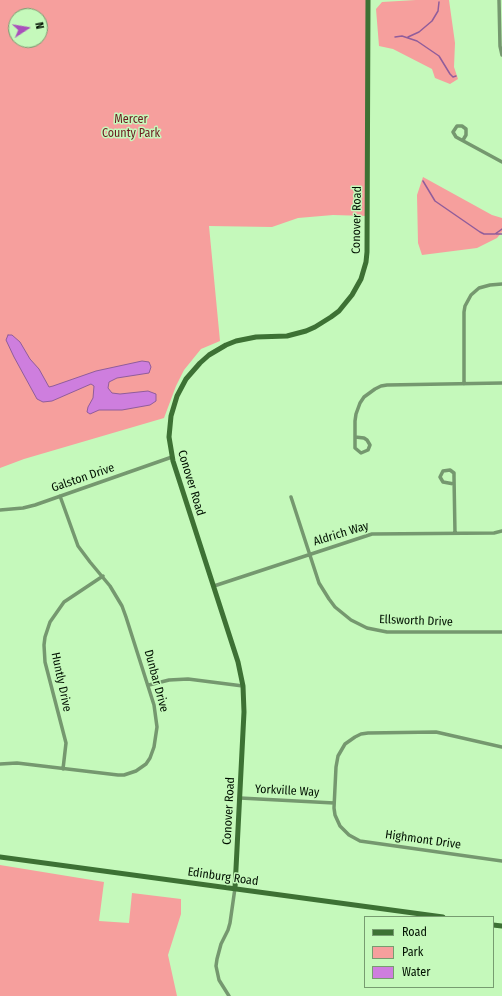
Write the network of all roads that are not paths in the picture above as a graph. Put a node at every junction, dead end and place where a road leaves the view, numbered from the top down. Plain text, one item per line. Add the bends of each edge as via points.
1 (368, 0) edge
2 (499, 0) edge
3 (502, 55) edge
4 (463, 140) junction
5 (502, 162) edge
6 (502, 284) edge
7 (464, 384) junction
8 (502, 384) edge
9 (355, 438) junction
10 (172, 457) junction
11 (454, 484) junction
12 (60, 496) junction
13 (291, 497) dead end
14 (0, 510) edge
15 (502, 531) edge
16 (455, 533) junction
17 (310, 554) junction
18 (103, 576) junction
19 (214, 586) junction
20 (502, 632) edge
21 (149, 686) junction
22 (243, 686) junction
23 (502, 747) edge
24 (0, 764) edge
25 (64, 769) junction
26 (240, 798) junction
27 (334, 803) junction
28 (0, 857) edge
29 (502, 861) edge
30 (235, 888) junction
31 (436, 916) edge
32 (229, 996) edge

1 - 10 street, Conover Road via 367,252 361,279 352,295 323,323 287,336 256,337 236,341 217,350 200,363 186,379 174,406 169,437
2 - 3 street
4 - 4 street via 466,129 457,126 454,135
4 - 5 street
6 - 7 street via 479,288 471,295 465,306
7 - 8 street
7 - 9 street via 387,385 375,389 364,397 358,408
9 - 9 street via 356,450 361,453 368,450 370,445 367,440
10 - 12 street, Galston Drive
10 - 19 street, Conover Road
11 - 11 street via 452,472 443,471 440,477 443,482
11 - 16 street
12 - 14 street, Galston Drive via 22,508
12 - 18 street, Dunbar Drive via 78,546
13 - 17 street, Ellsworth Drive
15 - 16 street, Aldrich Way
16 - 17 street, Aldrich Way via 378,533
17 - 19 street, Aldrich Way
17 - 20 street, Ellsworth Drive via 319,583 329,599 342,614 367,628 397,633
18 - 21 street, Dunbar Drive via 122,606
18 - 25 street, Huntly Drive via 64,602 52,618 45,637 45,662 66,743
19 - 22 street, Conover Road
21 - 22 street via 169,680 188,679
21 - 25 street, Dunbar Drive via 157,727 152,753 146,764 124,775
22 - 26 street, Conover Road
23 - 27 street via 436,732 361,734 345,744 338,756
24 - 25 street, Dunbar Drive via 17,763
26 - 27 street, Yorkville Way
26 - 30 street, Conover Road
27 - 29 street, Highmont Drive via 337,821 354,839 366,843
28 - 30 street, Edinburg Road
30 - 31 street, Edinburg Road
30 - 32 street via 230,923 217,959 217,974

